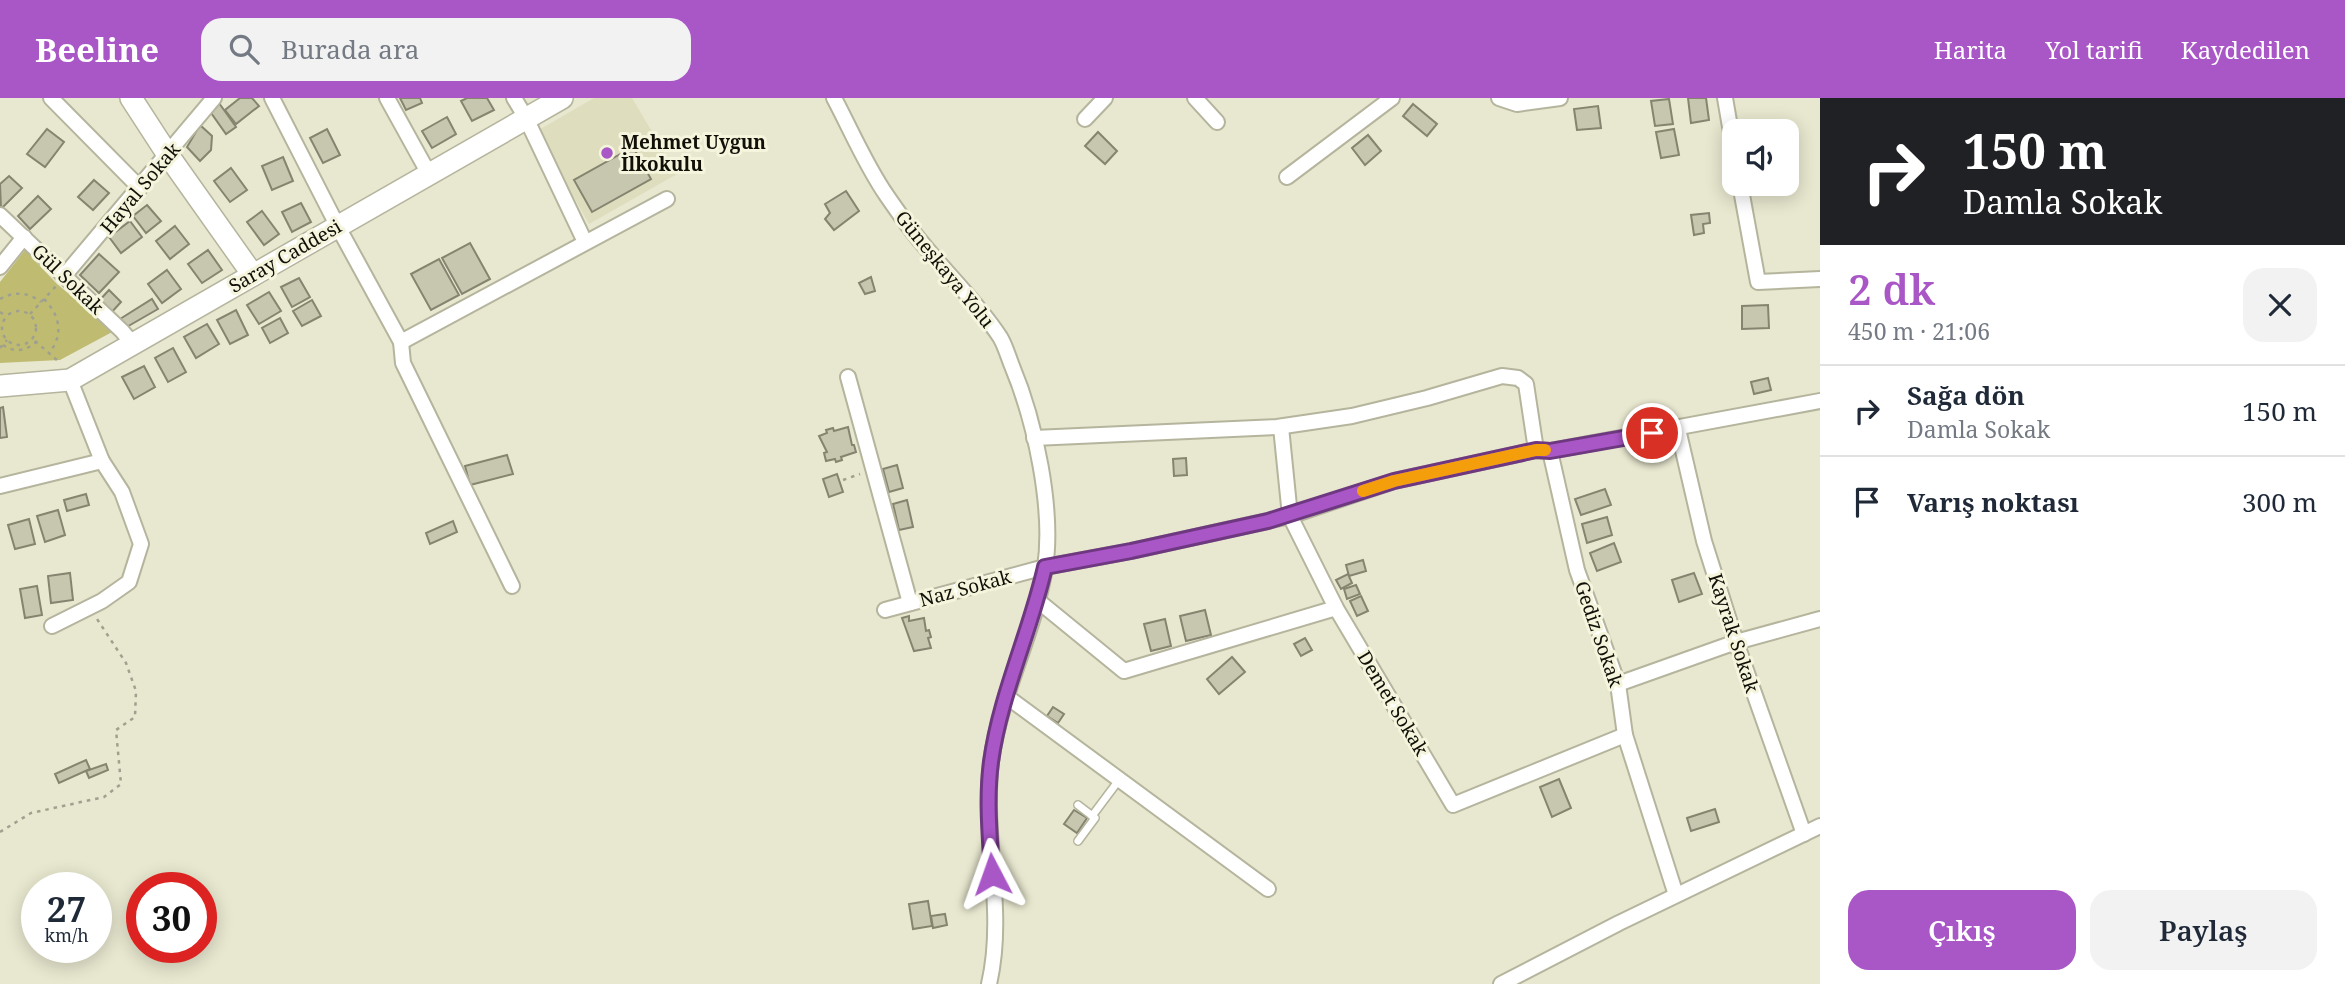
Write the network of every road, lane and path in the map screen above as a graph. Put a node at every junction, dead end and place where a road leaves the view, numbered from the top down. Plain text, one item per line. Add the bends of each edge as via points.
1 (51, 98) edge
2 (131, 98) edge
3 (214, 98) edge
4 (272, 98) edge
5 (387, 98) edge
6 (514, 98) edge
7 (562, 98) edge
8 (834, 98) edge
9 (1105, 98) edge
10 (1195, 98) edge
11 (1392, 98) edge
12 (1499, 98) edge
13 (1560, 98) edge
14 (1725, 98) edge
15 (526, 118) junction
16 (1085, 119) dead end
17 (1729, 119) edge
18 (1217, 122) dead end
19 (168, 155) junction
20 (429, 174) junction
21 (1287, 177) dead end
22 (139, 188) junction
23 (1742, 196) edge
24 (667, 199) dead end
25 (0, 215) edge
26 (337, 225) junction
27 (24, 237) junction
28 (585, 242) junction
29 (0, 267) edge
30 (253, 275) junction
31 (62, 279) junction
32 (1820, 279) edge
33 (0, 299) edge
34 (43, 300) junction
35 (0, 312) edge
36 (30, 314) junction
37 (6, 316) junction
38 (7, 340) junction
39 (34, 340) junction
40 (401, 342) junction
41 (133, 344) junction
42 (1, 347) edge
43 (49, 353) junction
44 (58, 361) dead end
45 (848, 377) dead end
46 (70, 380) junction
47 (0, 386) edge
48 (1820, 401) edge
49 (1281, 427) junction
50 (1678, 429) junction
51 (1034, 438) junction
52 (1543, 450) junction
53 (102, 461) junction
54 (873, 470) junction
55 (843, 480) dead end
56 (0, 486) edge
57 (1290, 516) junction
58 (1045, 567) junction
59 (512, 586) dead end
60 (1037, 600) junction
61 (910, 603) junction
62 (89, 607) junction
63 (1336, 608) junction
64 (885, 610) dead end
65 (1820, 620) edge
66 (52, 626) dead end
67 (1736, 642) junction
68 (1618, 684) junction
69 (1006, 696) junction
70 (1625, 735) junction
71 (1119, 779) junction
72 (1079, 805) dead end
73 (1092, 816) junction
74 (1820, 826) edge
75 (0, 832) edge
76 (1804, 834) junction
77 (1078, 841) dead end
78 (1268, 889) dead end
79 (1676, 895) junction
80 (989, 984) edge
81 (1501, 984) edge

1 - 22 street
2 - 19 street
3 - 19 street, Hayal Sokak
4 - 26 street
5 - 20 street
6 - 15 street
7 - 15 street, Saray Caddesi
8 - 51 street, Güneşkaya Yolu via 885,194 1001,338 1024,394
9 - 16 street
10 - 18 street
11 - 21 street
12 - 13 street via 1517,104
14 - 17 street
15 - 20 street, Saray Caddesi
15 - 28 street
19 - 22 street, Hayal Sokak
19 - 30 street
20 - 26 street, Saray Caddesi
22 - 31 street, Hayal Sokak
23 - 32 street via 1758,282
24 - 28 street
25 - 27 street, Gül Sokak
26 - 30 street, Saray Caddesi
26 - 40 street
27 - 29 street
27 - 31 street, Gül Sokak
28 - 40 street
30 - 41 street, Saray Caddesi
31 - 34 path
31 - 41 street, Gül Sokak
33 - 34 path via 18,293
34 - 36 path
34 - 43 path via 55,311 59,325
35 - 37 path
36 - 37 path via 17,310
36 - 39 path via 36,329
37 - 38 path via 2,328
38 - 39 path via 19,345
38 - 42 path
39 - 42 path via 26,349
39 - 43 path
40 - 59 street via 402,363
41 - 46 street, Saray Caddesi
43 - 44 path
45 - 54 street
46 - 47 street, Saray Caddesi
46 - 53 street
48 - 50 street, Naz Sokak
49 - 51 street
49 - 52 street, Gediz Sokak via 1352,416 1502,376 1518,377 1526,384
49 - 57 street, Demet Sokak
50 - 52 street, Naz Sokak
50 - 67 street, Kayrak Sokak via 1704,541
51 - 58 street, Güneşkaya Yolu via 1045,500
52 - 57 street, Naz Sokak via 1394,481
52 - 68 street, Gediz Sokak via 1577,570
53 - 56 street
53 - 62 street via 122,492 141,544 130,582
54 - 55 path
54 - 61 street
57 - 58 street, Naz Sokak
57 - 63 street, Demet Sokak
58 - 60 street, Güneşkaya Yolu
58 - 61 street, Naz Sokak
60 - 63 street via 1124,671
60 - 69 street, Güneşkaya Yolu
61 - 64 street, Naz Sokak
62 - 66 street
62 - 75 path via 126,663 136,691 135,717 116,730 121,784 104,797 31,813
63 - 70 street, Demet Sokak via 1453,805
65 - 67 street
67 - 68 street
67 - 76 street, Kayrak Sokak
68 - 70 street, Gediz Sokak
69 - 71 street
69 - 80 street, Güneşkaya Yolu via 988,799 995,925
70 - 79 street, Gediz Sokak
71 - 73 lane
71 - 78 street
72 - 73 lane
73 - 77 lane via 1095,818
74 - 76 street
76 - 79 street
79 - 81 street

